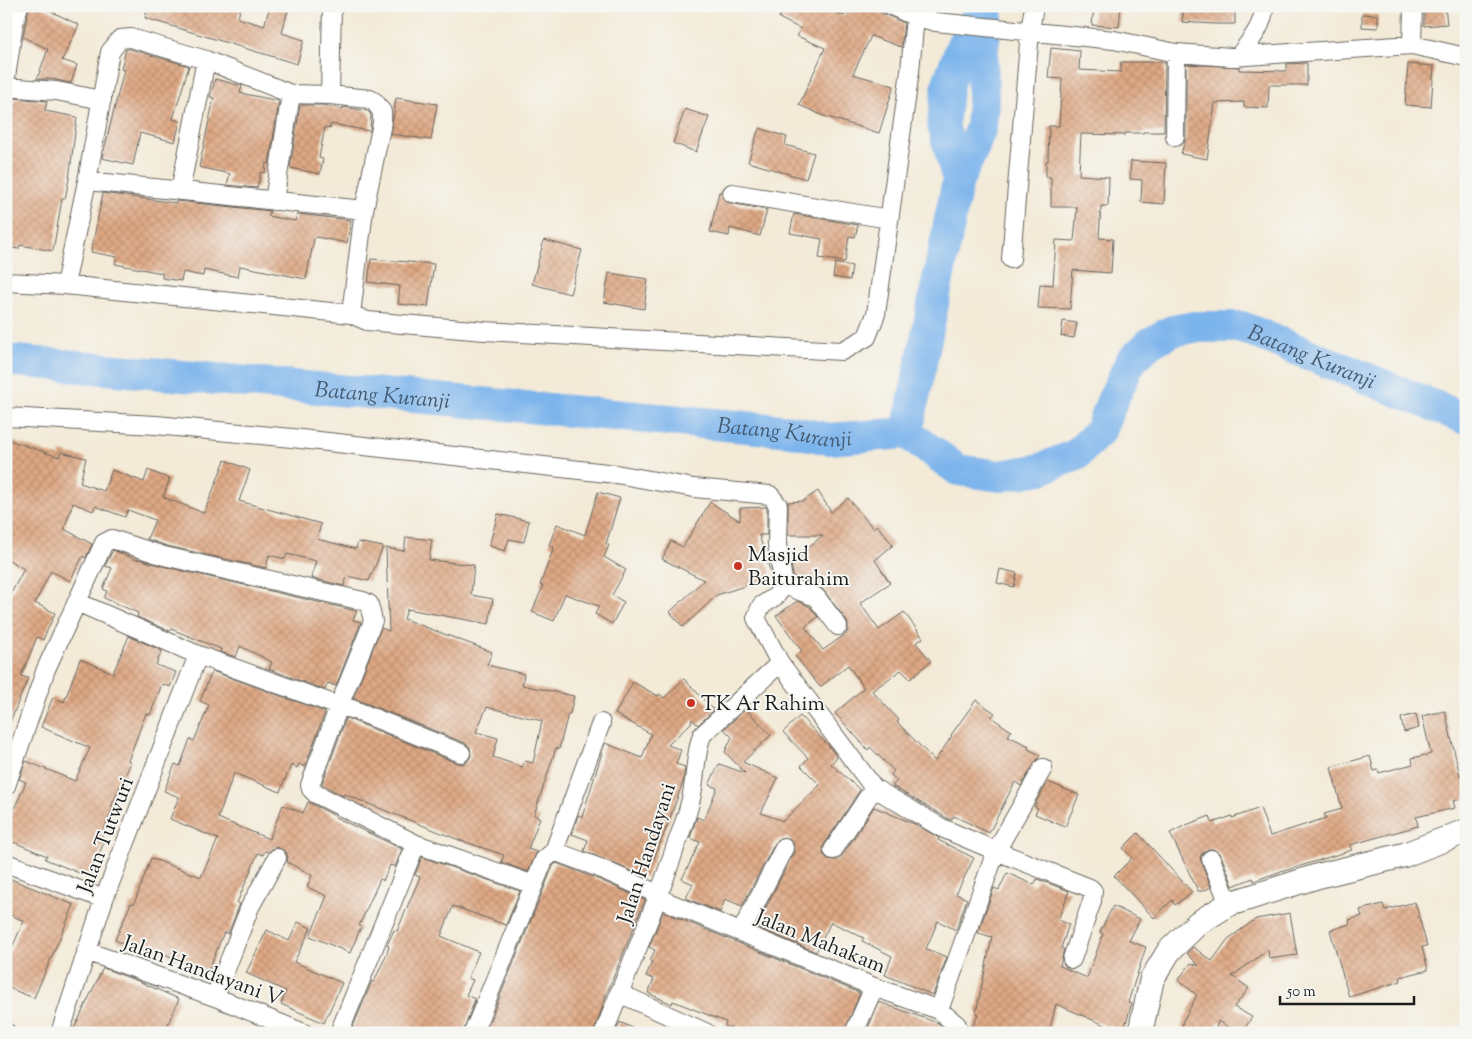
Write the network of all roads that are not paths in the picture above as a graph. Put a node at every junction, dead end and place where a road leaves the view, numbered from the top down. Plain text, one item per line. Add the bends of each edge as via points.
1 (19, 6) edge
2 (332, 6) edge
3 (892, 6) edge
4 (1034, 6) edge
5 (1264, 6) edge
6 (1413, 6) edge
7 (915, 11) edge
8 (1023, 31) junction
9 (1412, 45) junction
10 (1176, 53) junction
11 (1238, 56) junction
12 (1466, 57) edge
13 (206, 60) junction
14 (6, 77) edge
15 (6, 87) edge
16 (291, 94) junction
17 (330, 95) junction
18 (102, 100) junction
19 (1175, 137) dead end
20 (87, 181) junction
21 (180, 191) junction
22 (732, 193) dead end
23 (274, 201) junction
24 (364, 210) junction
25 (888, 219) junction
26 (1011, 259) dead end
27 (6, 282) edge
28 (66, 285) junction
29 (351, 314) junction
30 (6, 417) edge
31 (784, 585) junction
32 (77, 602) junction
33 (838, 626) dead end
34 (198, 654) junction
35 (780, 663) junction
36 (339, 706) junction
37 (601, 723) dead end
38 (461, 753) dead end
39 (1043, 768) dead end
40 (6, 786) edge
41 (874, 788) junction
42 (1466, 831) edge
43 (416, 844) junction
44 (784, 848) dead end
45 (833, 850) dead end
46 (554, 851) junction
47 (996, 851) junction
48 (277, 858) dead end
49 (1211, 859) dead end
50 (6, 863) edge
51 (534, 885) junction
52 (659, 896) junction
53 (104, 899) junction
54 (1230, 904) junction
55 (741, 932) junction
56 (86, 951) junction
57 (1072, 959) dead end
58 (874, 987) junction
59 (618, 993) junction
60 (215, 997) junction
61 (939, 1010) junction
62 (60, 1033) edge
63 (304, 1033) edge
64 (339, 1033) edge
65 (473, 1033) edge
66 (604, 1033) edge
67 (707, 1033) edge
68 (854, 1033) edge
69 (959, 1033) edge
70 (1140, 1033) edge

1 - 14 street
2 - 17 street
3 - 7 street
4 - 8 street
5 - 11 street via 1264,18
6 - 9 street
7 - 8 street via 936,22
7 - 25 street via 910,71
8 - 10 street via 1114,40
8 - 26 street
9 - 11 street
9 - 12 street
10 - 11 street
10 - 19 street
13 - 16 street
13 - 18 street via 131,38 120,39 110,52
13 - 21 street
15 - 18 street via 56,91
16 - 17 street
16 - 23 street
17 - 24 street via 370,99 382,112
18 - 20 street
20 - 21 street
20 - 28 street
21 - 23 street
22 - 25 street
23 - 24 street
24 - 29 street
25 - 29 street via 876,314 867,337 842,350 485,331 367,321
27 - 28 street
28 - 29 street
30 - 31 street via 156,425 292,438 616,474 694,488 770,495 778,505 777,545
31 - 33 street via 816,597
31 - 35 street via 776,596 761,606 756,618
32 - 34 street
32 - 36 street via 104,543 112,539 164,556 366,602 371,607 374,621
32 - 40 street via 46,669
34 - 36 street
34 - 53 street, Jalan Tutwuri
35 - 41 street
35 - 52 street, Jalan Handayani via 702,734 692,795
36 - 38 street
36 - 43 street via 311,789
37 - 46 street
39 - 47 street
41 - 45 street
41 - 47 street via 942,828
42 - 54 main road via 1404,855 1318,876
43 - 51 street
43 - 64 street
44 - 55 street
46 - 51 street via 544,860
46 - 52 street, Jalan Mahakam
47 - 57 street via 1093,891
47 - 61 street
48 - 60 street via 250,907
49 - 54 street
50 - 53 street
51 - 65 street
52 - 55 street, Jalan Mahakam
52 - 59 street, Jalan Handayani
53 - 56 street, Jalan Tutwuri
54 - 70 main road via 1198,923 1169,951 1152,979
55 - 58 street, Jalan Mahakam
56 - 60 street, Jalan Handayani V
56 - 62 street, Jalan Tutwuri
58 - 61 street, Jalan Mahakam
58 - 68 street
59 - 66 street, Jalan Handayani
59 - 67 street
60 - 63 street, Jalan Handayani V
61 - 69 street, Jalan Mahakam via 957,1025

